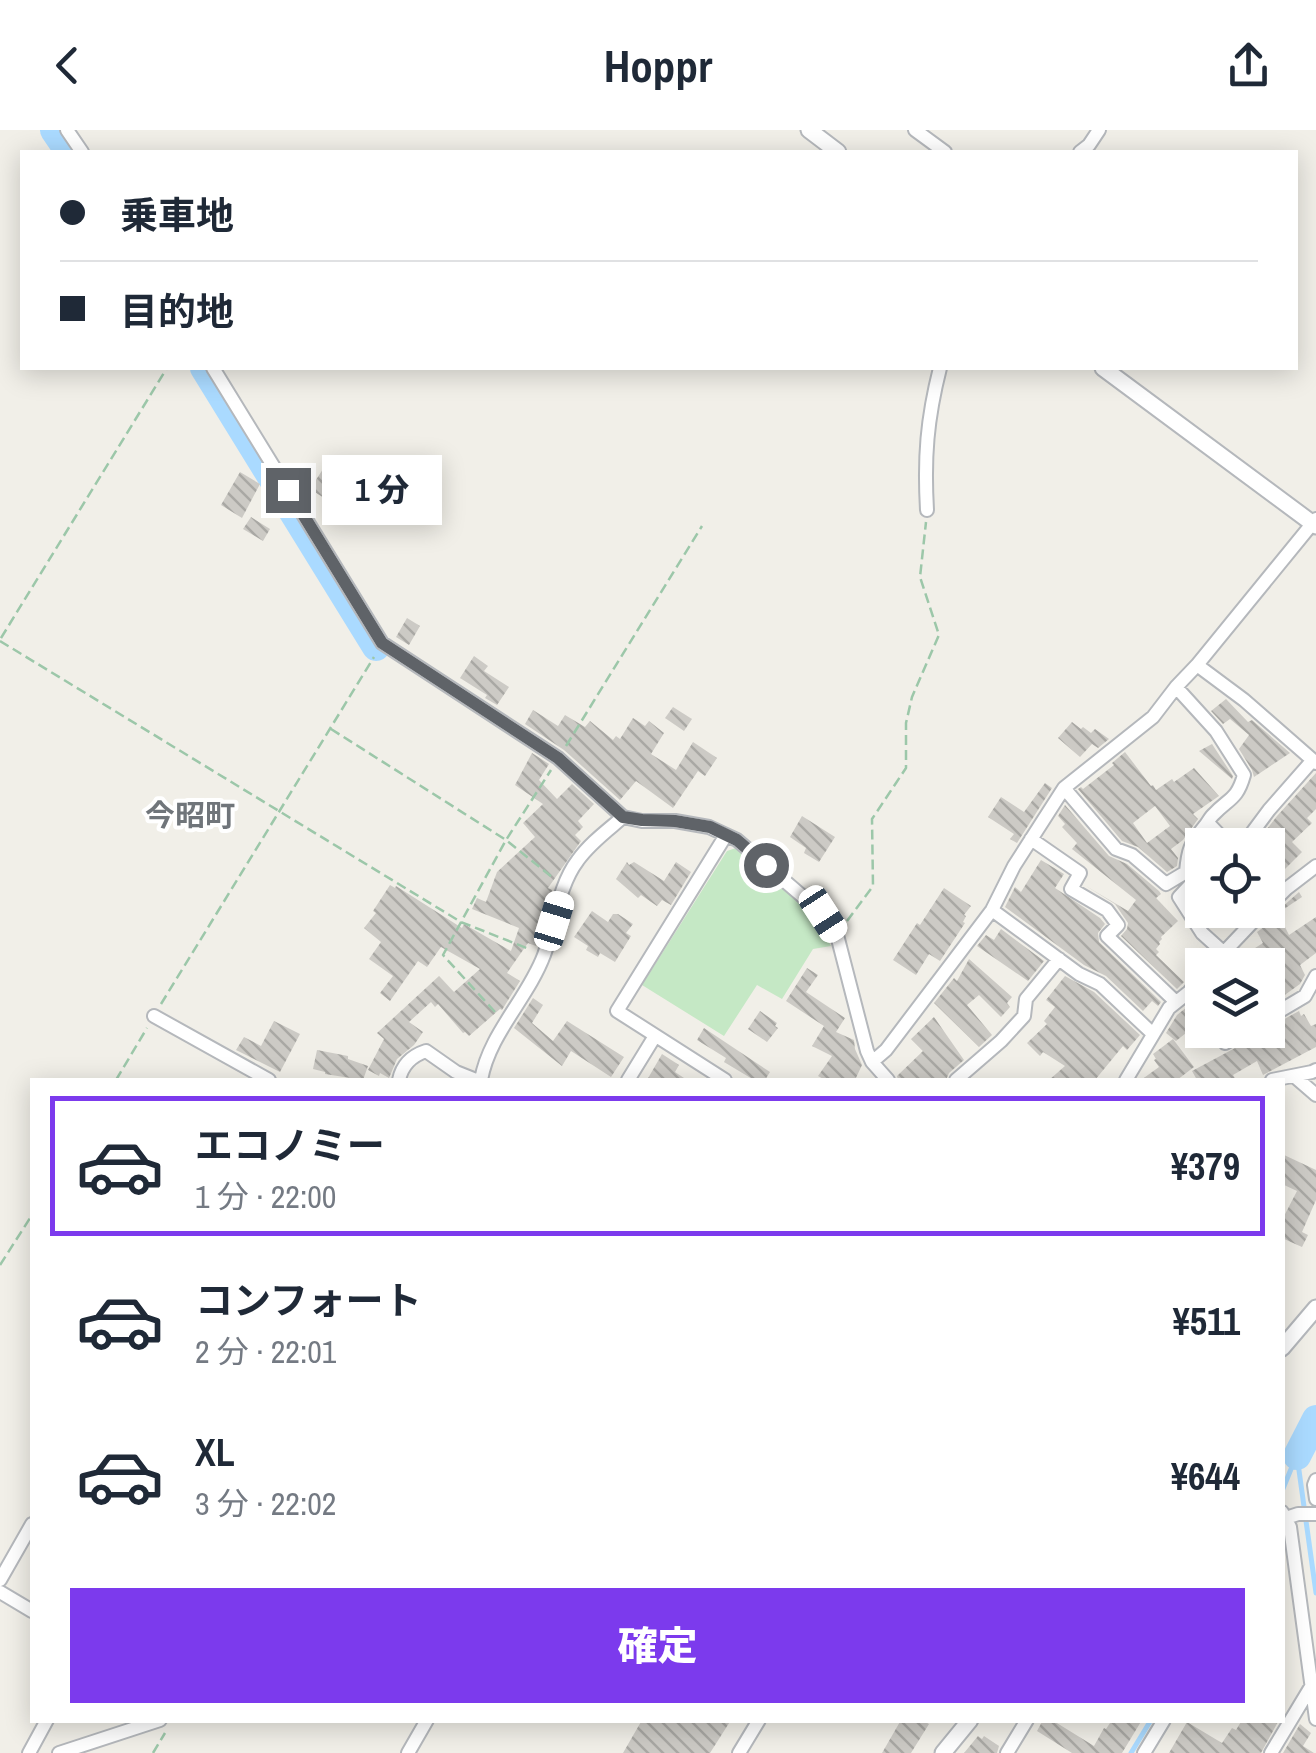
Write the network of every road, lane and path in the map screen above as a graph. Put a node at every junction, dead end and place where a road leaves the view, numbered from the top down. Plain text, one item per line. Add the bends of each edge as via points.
1 (810, 130) edge
2 (915, 130) edge
3 (1099, 130) edge
4 (835, 150) edge
5 (942, 150) edge
6 (1083, 150) edge
7 (166, 370) edge
8 (214, 370) edge
9 (939, 370) edge
10 (1106, 370) edge
11 (926, 510) joint
12 (1315, 523) edge
13 (702, 526) dead end
14 (0, 640) edge
15 (382, 643) junction
16 (1197, 664) junction
17 (1176, 687) junction
18 (330, 728) junction
19 (558, 758) junction
20 (1314, 762) edge
21 (1064, 788) junction
22 (279, 809) junction
23 (623, 817) junction
24 (1208, 823) junction
25 (1203, 828) edge
26 (1213, 828) edge
27 (1256, 828) edge
28 (726, 835) junction
29 (1031, 839) junction
30 (506, 840) junction
31 (1316, 866) edge
32 (1185, 879) edge
33 (1166, 884) junction
34 (565, 887) junction
35 (1285, 889) edge
36 (1185, 890) edge
37 (1179, 898) junction
38 (992, 910) junction
39 (462, 922) junction
40 (1246, 928) edge
41 (838, 936) junction
42 (1219, 948) edge
43 (1227, 948) edge
44 (544, 955) junction
45 (1059, 959) junction
46 (1316, 976) edge
47 (1185, 995) edge
48 (1176, 1002) junction
49 (1285, 1008) edge
50 (154, 1016) junction
51 (506, 1024) junction
52 (1153, 1034) junction
53 (656, 1036) junction
54 (872, 1062) junction
55 (1316, 1070) edge
56 (1294, 1076) junction
57 (117, 1078) edge
58 (265, 1078) edge
59 (399, 1078) edge
60 (472, 1078) edge
61 (479, 1078) edge
62 (629, 1078) edge
63 (722, 1078) edge
64 (886, 1078) edge
65 (958, 1078) edge
66 (1127, 1078) edge
67 (1283, 1078) edge
68 (1316, 1095) edge
69 (30, 1218) edge
70 (0, 1265) edge
71 (1316, 1308) edge
72 (1285, 1344) edge
73 (1316, 1480) edge
74 (1316, 1499) edge
75 (1296, 1516) edge
76 (30, 1528) edge
77 (0, 1580) edge
78 (0, 1592) edge
79 (30, 1610) edge
80 (1314, 1682) edge
81 (1316, 1718) edge
82 (45, 1723) edge
83 (151, 1723) edge
84 (170, 1723) edge
85 (425, 1723) edge
86 (757, 1723) edge
87 (967, 1723) edge
88 (1025, 1723) edge
89 (1162, 1723) edge
90 (29, 1753) edge
91 (59, 1753) edge
92 (154, 1753) edge
93 (408, 1753) edge
94 (739, 1753) edge
95 (942, 1753) edge
96 (1007, 1753) edge
97 (1144, 1753) edge
98 (1271, 1753) edge

1 - 4 street
2 - 5 street
3 - 6 street
7 - 14 path
8 - 15 street
9 - 11 street via 924,463
10 - 12 street
11 - 41 path via 920,577 938,635 912,697 906,768 872,819 873,886
12 - 16 street
13 - 19 path
14 - 22 path
15 - 18 path
15 - 19 street
16 - 17 street
16 - 20 street
17 - 21 street via 1153,717
17 - 24 street via 1244,775
18 - 22 path
18 - 30 path
19 - 23 street
19 - 30 path
20 - 27 street
21 - 29 street
21 - 33 street via 1116,849
22 - 39 path
22 - 50 path
23 - 28 street via 710,827
23 - 34 street via 575,863
24 - 25 street
24 - 26 street
28 - 41 street via 823,914
28 - 53 street via 617,1011
29 - 38 street
29 - 48 street via 1080,873 1071,889 1106,910 1118,926 1107,936
30 - 34 path
30 - 39 path
31 - 35 street
32 - 33 street
33 - 37 street
34 - 44 street
36 - 37 street
37 - 42 street
38 - 45 street
38 - 54 street
39 - 44 path
39 - 51 path via 443,955
40 - 43 street
41 - 54 street
44 - 51 street
45 - 52 street via 1100,984
45 - 65 street via 1026,998 1024,1016
46 - 49 street via 1305,996
47 - 48 street
48 - 52 street
50 - 57 path
50 - 58 street
51 - 61 street
52 - 66 street
53 - 62 street
53 - 63 street
54 - 64 street
55 - 56 street
56 - 67 street
56 - 68 street
59 - 60 street via 402,1066 426,1050
69 - 70 path
71 - 72 street
73 - 74 street
75 - 80 street via 1290,1527
76 - 77 street
78 - 79 street
80 - 81 street
80 - 98 street
82 - 90 street
83 - 91 street
84 - 92 path
85 - 93 street
86 - 94 street
87 - 95 street
88 - 96 street
89 - 97 street

